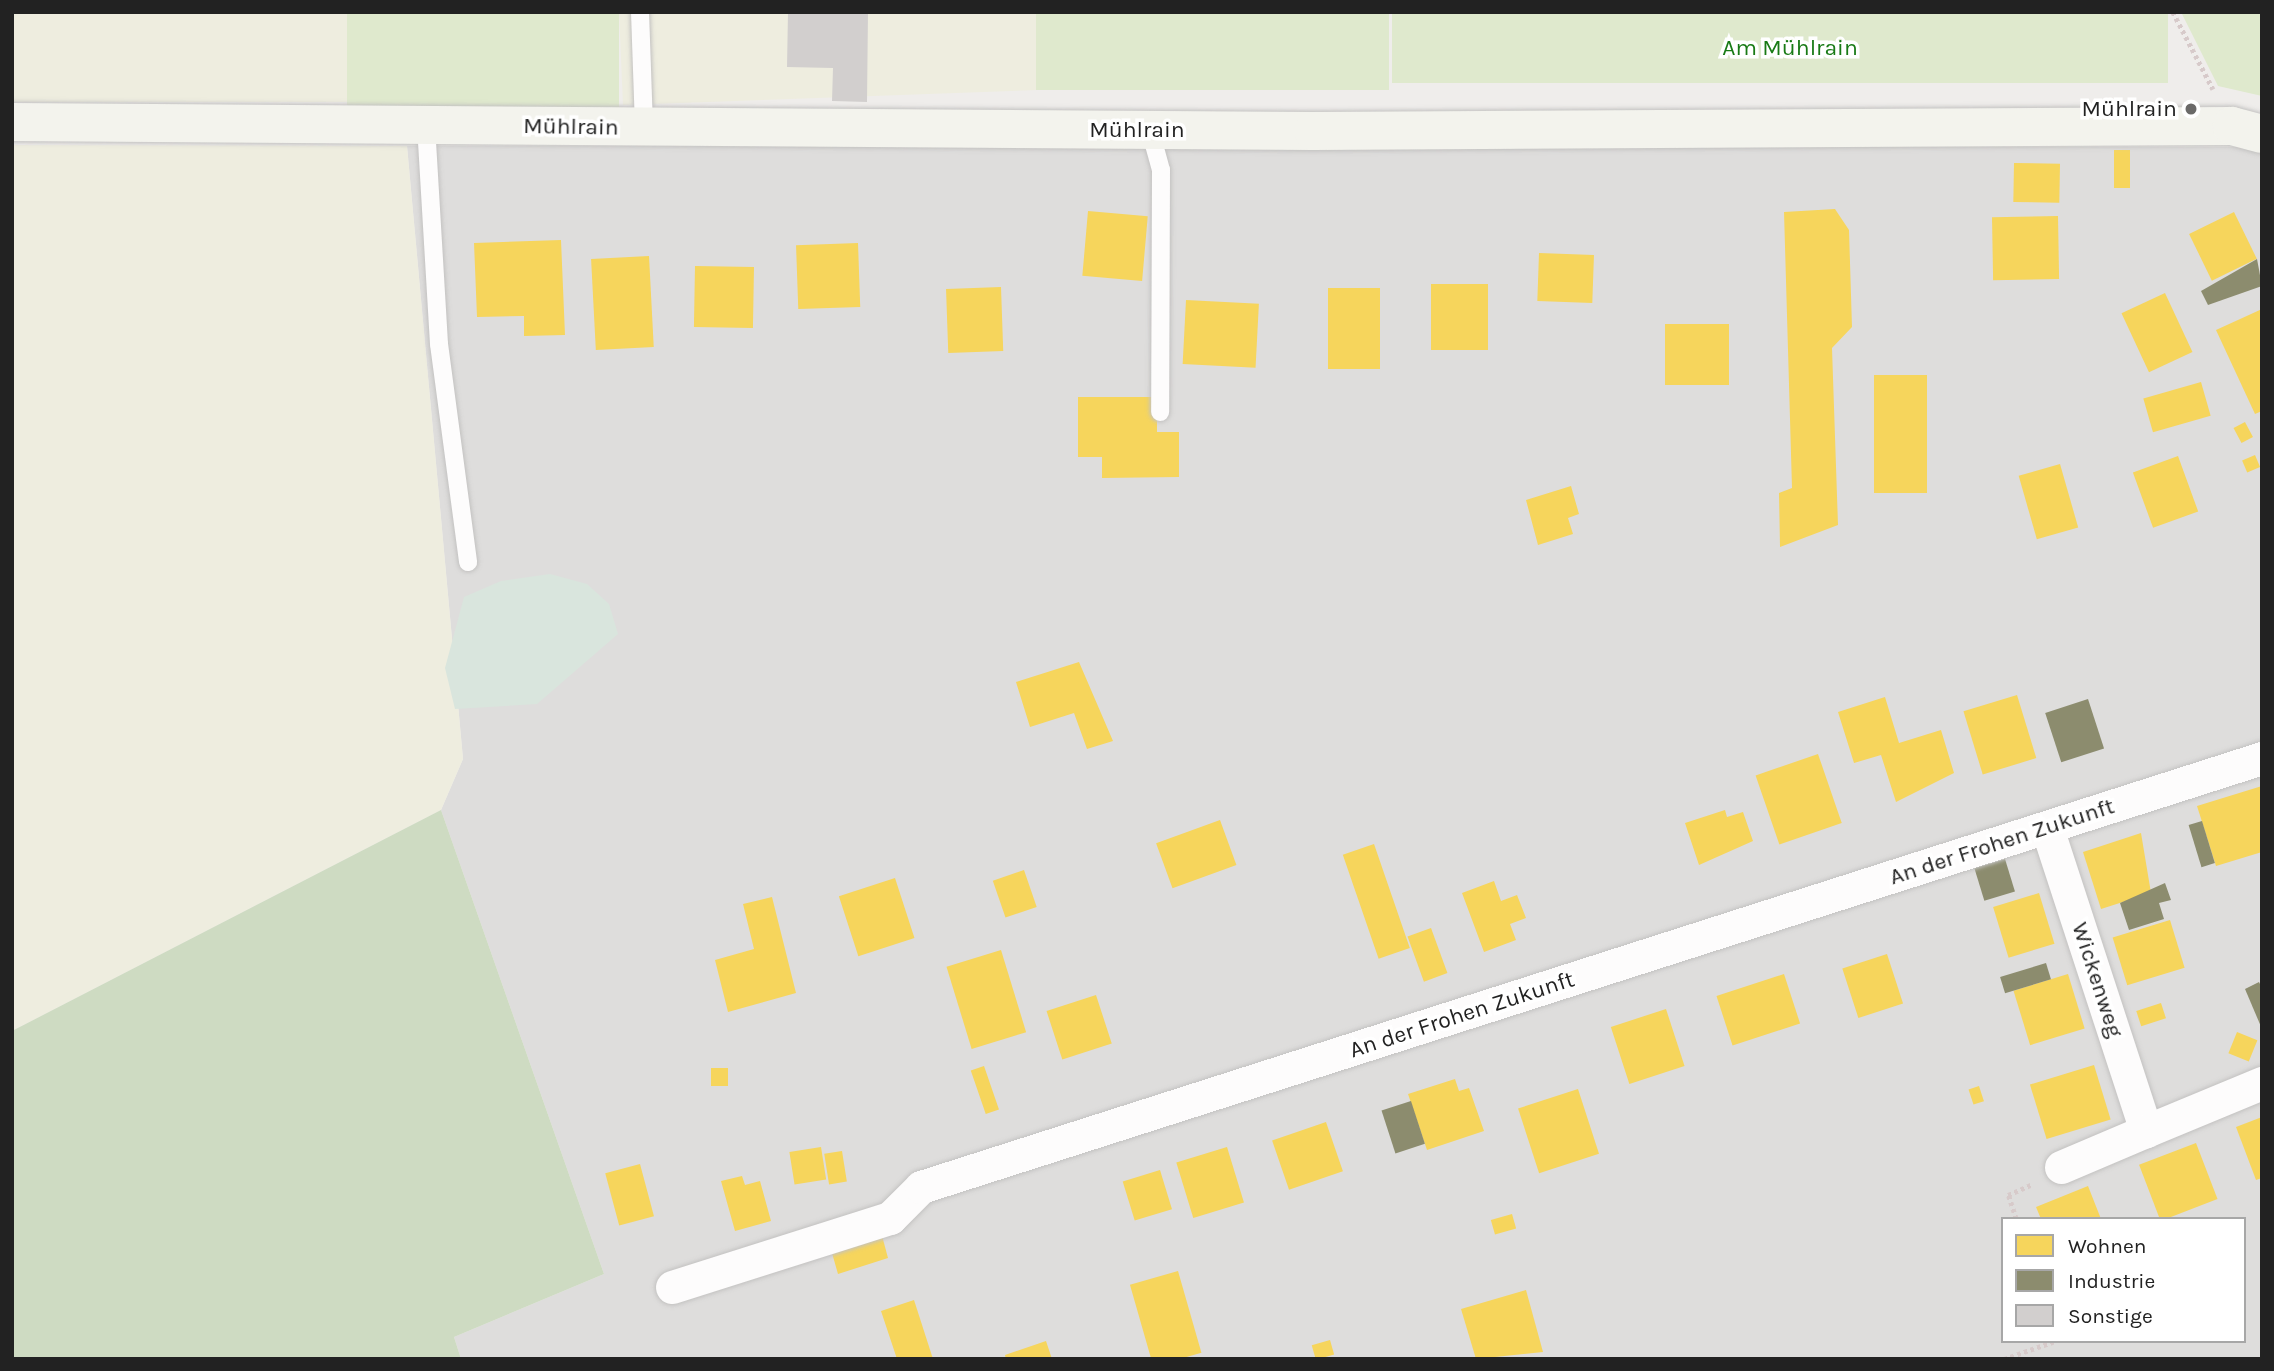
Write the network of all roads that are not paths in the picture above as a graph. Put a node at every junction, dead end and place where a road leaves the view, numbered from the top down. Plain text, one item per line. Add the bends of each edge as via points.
1 (640, 12) edge
2 (12, 122) edge
3 (426, 125) junction
4 (645, 129) junction
5 (1150, 130) junction
6 (2247, 130) edge
7 (1160, 412) dead end
8 (468, 562) dead end
9 (2262, 758) edge
10 (2047, 828) junction
11 (2262, 1083) edge
12 (2146, 1131) junction
13 (2061, 1167) dead end
14 (672, 1287) dead end

1 - 4 lane
2 - 3 street, Mühlrain
3 - 4 street, Mühlrain
3 - 8 lane via 439,344
4 - 5 street, Mühlrain
5 - 6 street, Mühlrain
5 - 7 lane via 1161,170
9 - 10 street, An der Frohen Zukunft
10 - 12 street, Wickenweg
10 - 14 street, An der Frohen Zukunft via 921,1187 890,1217
11 - 12 street
12 - 13 street

